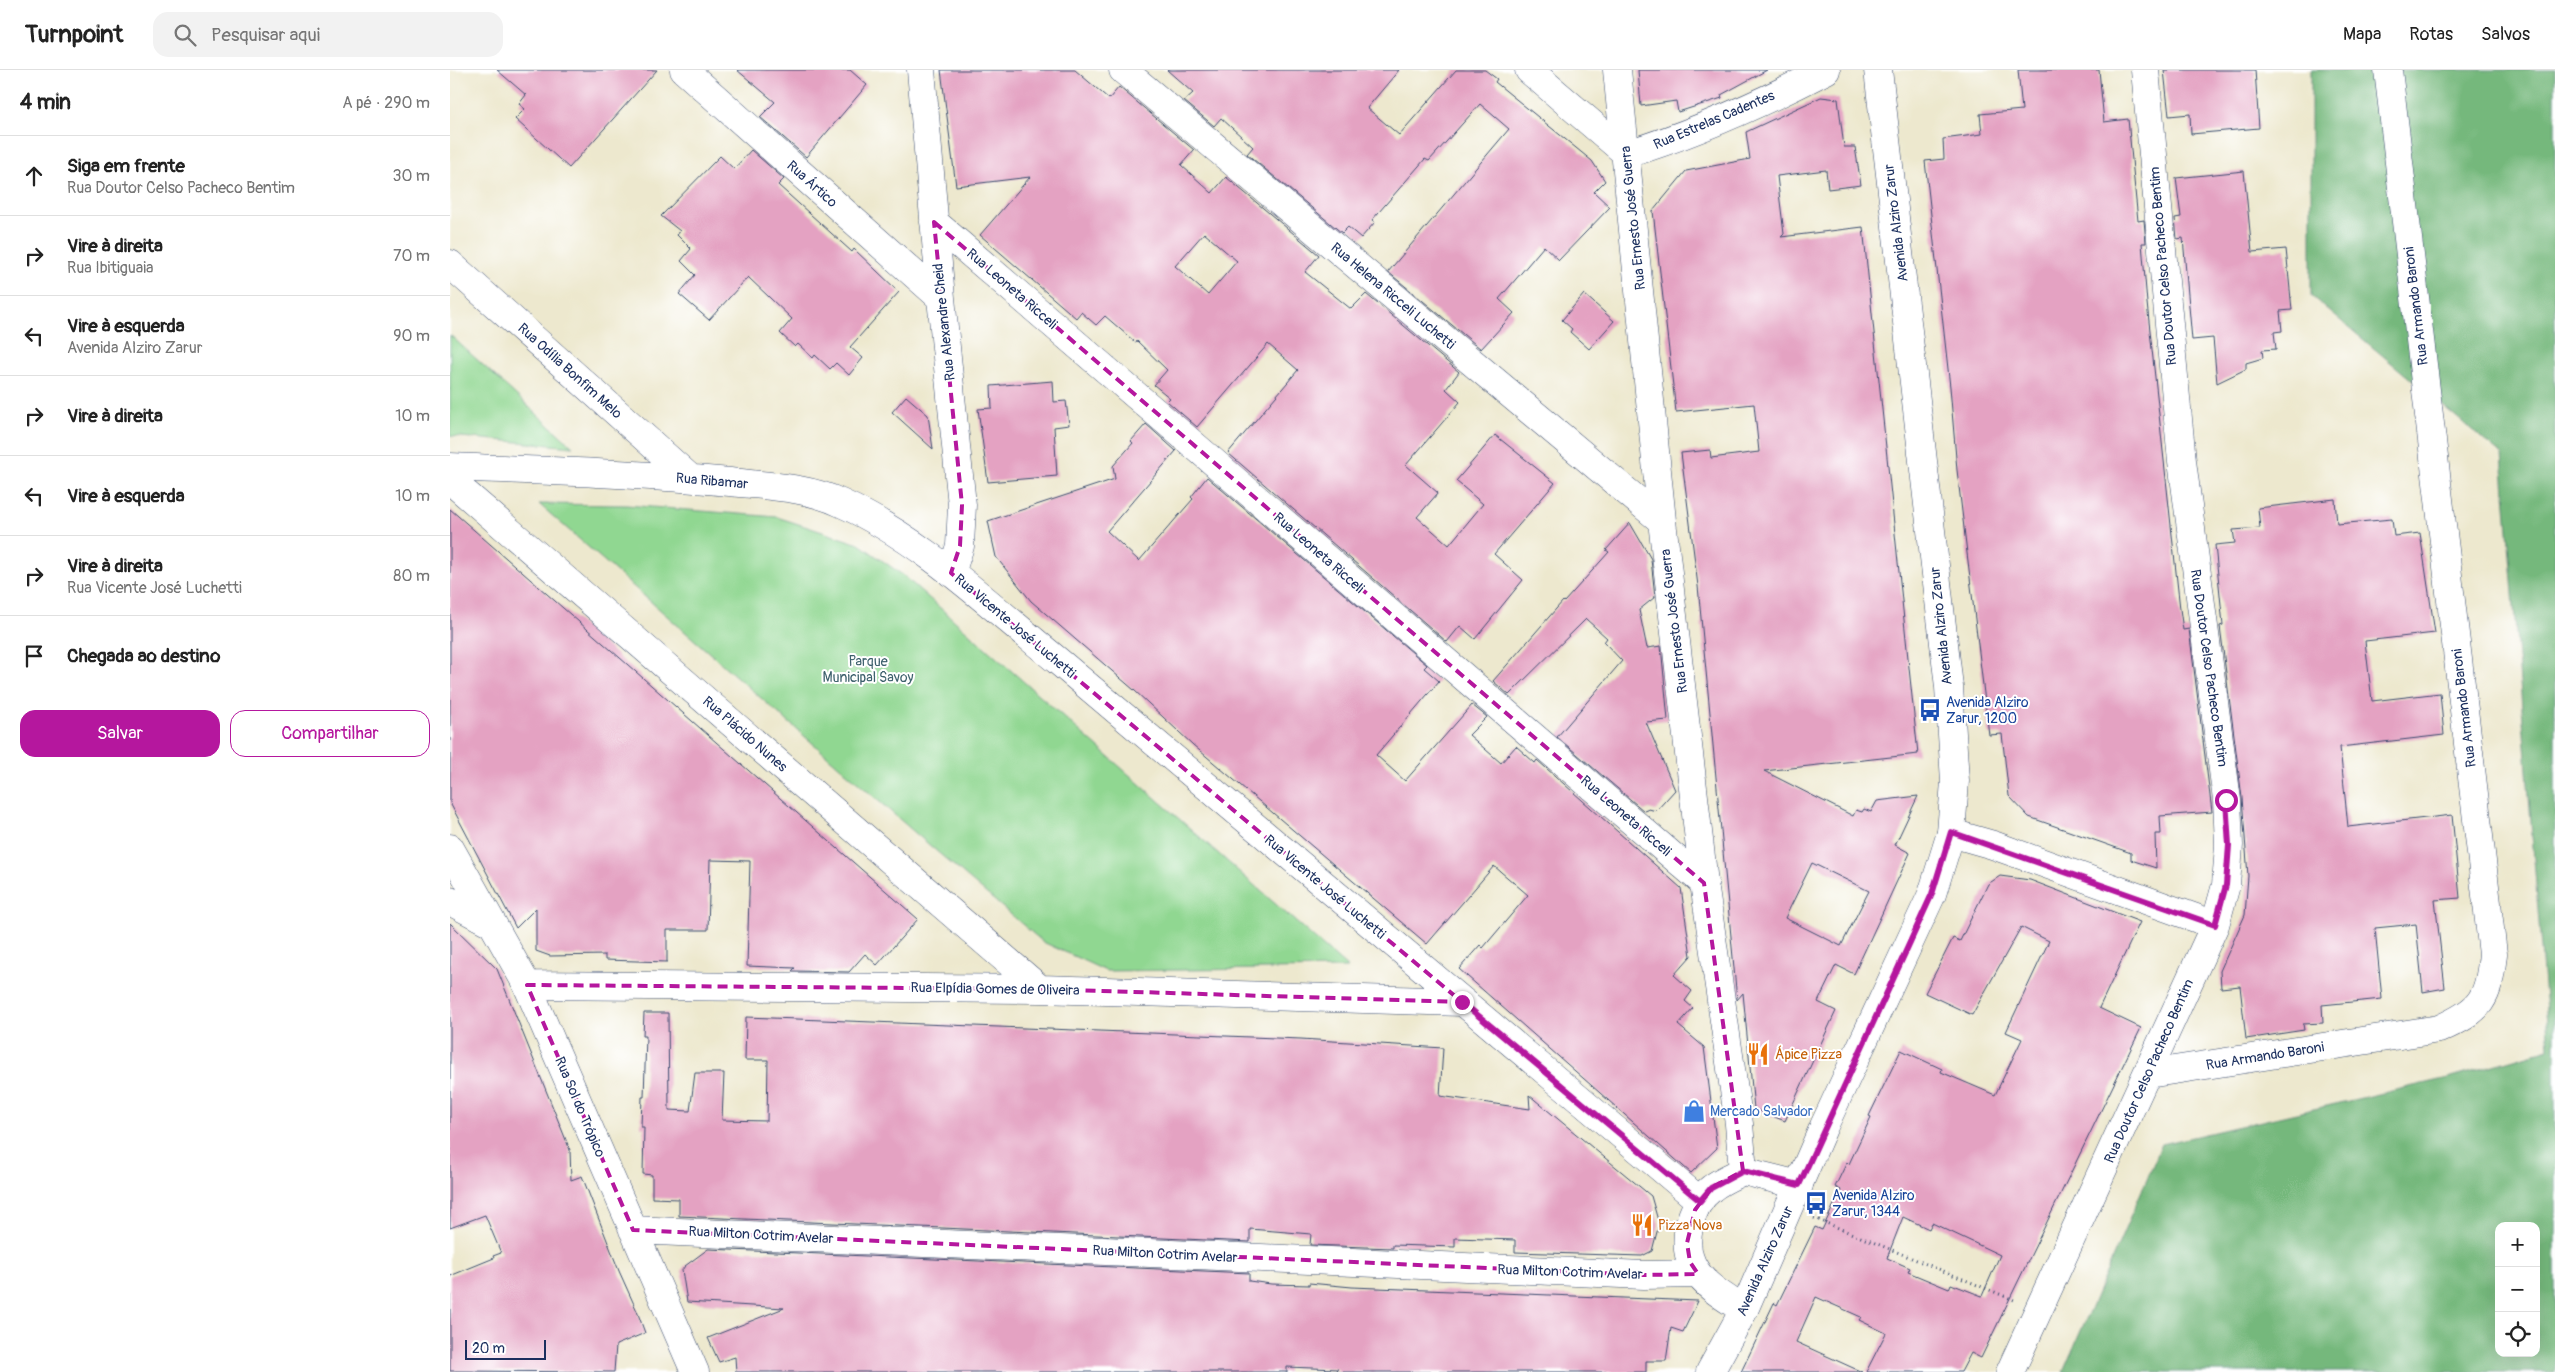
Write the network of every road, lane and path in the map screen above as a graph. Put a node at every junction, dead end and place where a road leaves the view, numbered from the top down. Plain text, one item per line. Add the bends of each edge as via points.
1 (684, 70) edge
2 (921, 70) edge
3 (1123, 70) edge
4 (1529, 70) edge
5 (1617, 70) edge
6 (1826, 70) edge
7 (1878, 70) edge
8 (2145, 70) edge
9 (2388, 70) edge
10 (1627, 154) junction
11 (934, 222) junction
12 (450, 264) edge
13 (940, 298) junction
14 (450, 467) edge
15 (690, 478) junction
16 (450, 480) edge
17 (1662, 521) junction
18 (951, 573) junction
19 (1951, 832) junction
20 (450, 848) edge
21 (1704, 883) junction
22 (450, 901) edge
23 (490, 923) junction
24 (2215, 925) junction
25 (527, 985) junction
26 (1040, 989) junction
27 (1462, 1002) junction
28 (2148, 1074) junction
29 (1743, 1171) junction
30 (1794, 1196) junction
31 (1700, 1201) junction
32 (633, 1230) junction
33 (1698, 1274) junction
34 (1744, 1310) junction
35 (2039, 1313) junction
36 (695, 1372) edge
37 (1710, 1372) edge
38 (2010, 1372) edge

1 - 13 street, Rua Ártico
2 - 11 street, Rua Alexandre Cheid
3 - 17 street, Rua Helena Ricceli Luchetti
4 - 10 street
5 - 10 street, Rua Ernesto José Guerra
6 - 10 street, Rua Estrelas Cadentes via 1709,125
7 - 19 street, Avenida Alziro Zarur via 1949,687 1954,781
8 - 24 street, Rua Doutor Celso Pacheco Bentim via 2182,461 2226,800 2229,845 2226,885
9 - 28 street, Rua Armando Baroni via 2493,954 2490,982 2481,1003 2462,1020 2439,1029
10 - 17 street, Rua Ernesto José Guerra
11 - 13 street, Rua Alexandre Cheid
11 - 21 street, Rua Leoneta Ricceli
12 - 15 street, Rua Odília Bonfim Melo
13 - 18 street, Rua Alexandre Cheid via 962,504 960,546
14 - 15 street, Rua Ribamar
15 - 18 street, Rua Ribamar via 794,489 840,502 894,531
16 - 26 street, Rua Plácido Nunes
17 - 21 street, Rua Ernesto José Guerra
18 - 27 street, Rua Vicente José Luchetti
19 - 24 street
19 - 30 street, Avenida Alziro Zarur via 1932,894
20 - 23 street, Rua Sol do Trópico
21 - 29 street, Rua Ernesto José Guerra
22 - 23 street
23 - 25 street, Rua Sol do Trópico
24 - 28 street, Rua Doutor Celso Pacheco Bentim
25 - 26 street, Rua Elpídia Gomes de Oliveira
25 - 32 street, Rua Sol do Trópico
26 - 27 street, Rua Elpídia Gomes de Oliveira
27 - 31 street, Rua Vicente José Luchetti
28 - 35 street, Rua Doutor Celso Pacheco Bentim
29 - 30 street
29 - 31 street via 1711,1188
30 - 34 street, Avenida Alziro Zarur
30 - 35 path
31 - 33 street via 1690,1224 1687,1243 1690,1262
32 - 33 street, Rua Milton Cotrim Avelar via 1634,1275
32 - 36 street, Rua Sol do Trópico
33 - 34 street
34 - 37 street, Avenida Alziro Zarur
35 - 38 street, Rua Doutor Celso Pacheco Bentim

